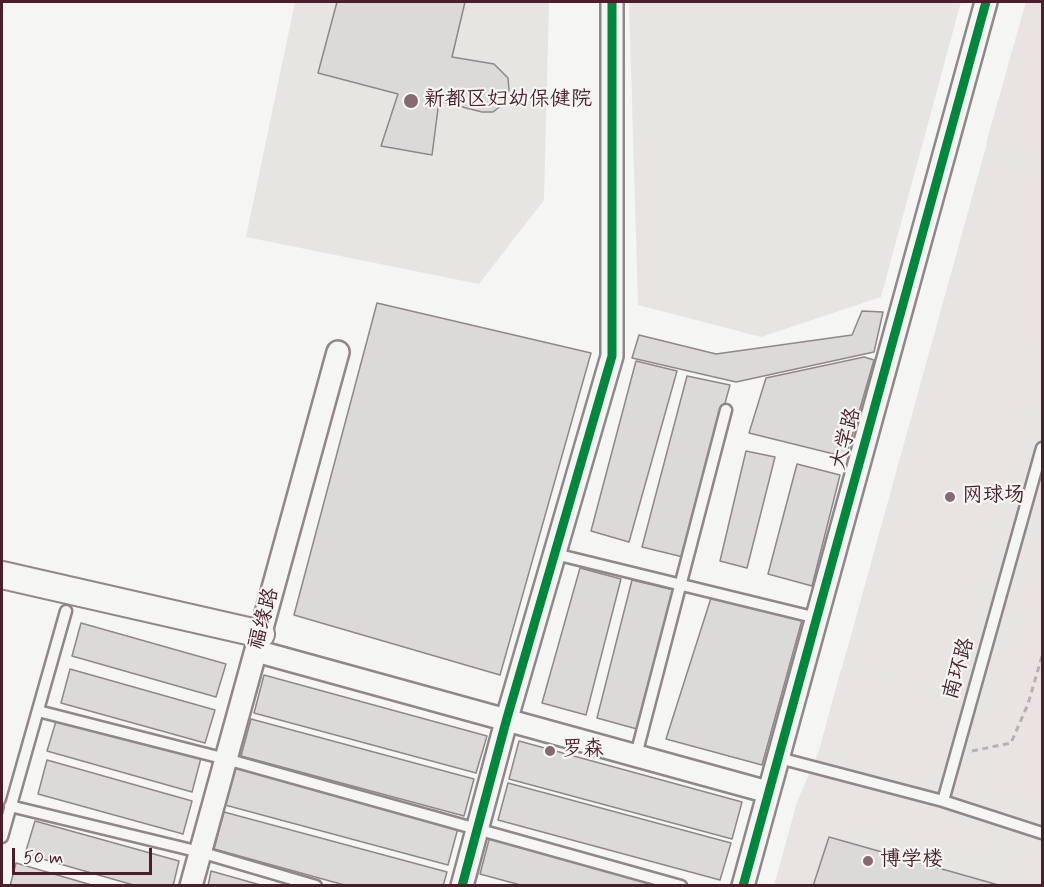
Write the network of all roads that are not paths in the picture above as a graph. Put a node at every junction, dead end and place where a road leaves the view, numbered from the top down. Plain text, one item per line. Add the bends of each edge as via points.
1 (612, 2) edge
2 (986, 2) edge
3 (338, 352) dead end
4 (726, 410) dead end
5 (1042, 448) edge
6 (555, 554) junction
7 (2, 575) edge
8 (681, 585) junction
9 (66, 611) dead end
10 (817, 618) junction
11 (258, 642) junction
12 (38, 711) junction
13 (507, 718) junction
14 (636, 756) junction
15 (778, 758) junction
16 (226, 759) junction
17 (768, 792) junction
18 (943, 801) junction
19 (10, 806) junction
20 (478, 829) junction
21 (1042, 833) edge
22 (2, 837) edge
23 (200, 852) junction
24 (191, 885) edge
25 (316, 885) edge
26 (462, 885) edge
27 (681, 885) edge
28 (743, 885) edge

1 - 6 street via 612,356
2 - 10 street, 大学路
3 - 11 street, 福缘路
4 - 8 lane
5 - 18 lane, 南环路
6 - 8 lane
6 - 13 street
7 - 11 street
8 - 10 lane
8 - 14 lane
9 - 12 lane
10 - 15 street, 大学路
11 - 13 street
11 - 16 street, 福缘路
12 - 16 lane
12 - 19 lane
13 - 14 street
13 - 20 street
14 - 17 street
15 - 17 street, 大学路
15 - 18 lane
16 - 20 lane
16 - 23 street, 福缘路
17 - 28 street, 大学路
18 - 21 lane
19 - 22 lane
19 - 23 lane
20 - 26 street
20 - 27 lane
23 - 24 street, 福缘路
23 - 25 lane

